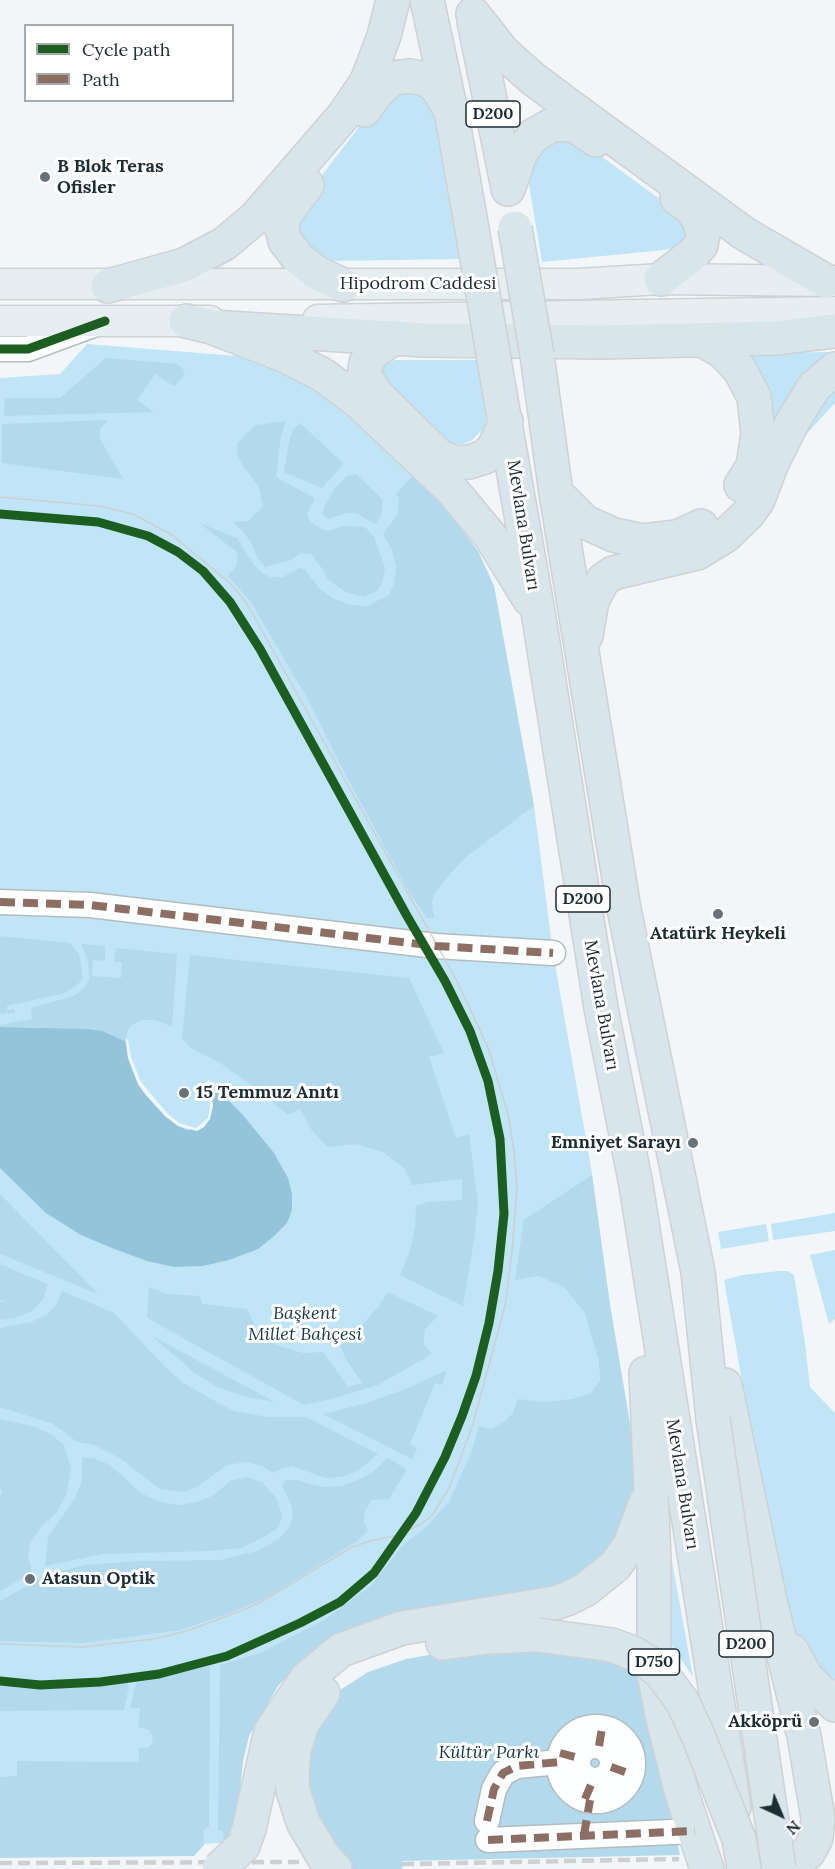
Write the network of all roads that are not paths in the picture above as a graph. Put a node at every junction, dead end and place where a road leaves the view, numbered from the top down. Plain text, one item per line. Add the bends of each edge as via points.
1 (393, 0) edge
2 (427, 0) edge
3 (471, 7) edge
4 (451, 111) junction
5 (508, 189) junction
6 (661, 279) junction
7 (830, 281) edge
8 (0, 284) edge
9 (342, 285) junction
10 (108, 286) junction
11 (835, 312) edge
12 (0, 321) edge
13 (105, 321) junction
14 (199, 324) junction
15 (835, 331) edge
16 (394, 337) junction
17 (704, 340) junction
18 (0, 349) edge
19 (835, 369) edge
20 (506, 421) junction
21 (556, 494) junction
22 (538, 612) junction
23 (583, 652) junction
24 (0, 902) edge
25 (553, 952) dead end
26 (636, 1185) junction
27 (698, 1272) junction
28 (651, 1487) junction
29 (770, 1601) junction
30 (835, 1705) edge
31 (580, 1749) junction
32 (602, 1784) junction
33 (695, 1831) junction
34 (584, 1835) junction
35 (741, 1854) edge
36 (219, 1869) edge
37 (336, 1869) edge
38 (707, 1869) edge
39 (721, 1869) edge
40 (770, 1869) edge
41 (779, 1869) edge

1 - 10 highway via 367,81 344,115 255,218 224,244 184,266
2 - 4 highway, Mevlana Bulvarı / D200
3 - 5 highway, Mevlana Bulvarı / D200
3 - 7 highway via 503,52 559,99 745,234
4 - 9 highway via 436,86 424,79 393,78 378,92 286,213 281,225 291,251 317,273
4 - 20 highway, Mevlana Bulvarı / D200, bridge
5 - 6 highway via 521,152 534,135 552,125 573,124 691,208 699,220 701,245
5 - 21 highway, Mevlana Bulvarı / D200, bridge
6 - 7 main road, Hipodrom Caddesi
6 - 9 main road, Hipodrom Caddesi via 578,284
8 - 10 main road, Hipodrom Caddesi
9 - 10 main road, Hipodrom Caddesi
11 - 14 main road, Hipodrom Caddesi
12 - 13 main road, Hipodrom Caddesi
13 - 14 main road, Hipodrom Caddesi
13 - 18 street, Hipodrom Caddesi via 28,349
14 - 16 highway
14 - 22 highway via 284,355 323,375 359,402 451,489 490,537
15 - 17 highway
16 - 17 highway
16 - 20 highway via 372,353 364,376 377,395 440,457 456,463 485,457
17 - 21 highway via 740,370 754,398 758,434 753,466 717,517 677,537 643,541 614,535 585,522
19 - 23 highway via 814,387 792,421 758,500 725,536 697,554 613,573 603,580 592,601
20 - 22 highway, Mevlana Bulvarı / D200
21 - 23 highway, Mevlana Bulvarı / D200
22 - 26 highway, Mevlana Bulvarı / D200 via 601,1008
23 - 27 highway, Mevlana Bulvarı / D200 via 624,909
24 - 25 street via 90,905 436,946
26 - 28 highway
26 - 35 highway, Mevlana Bulvarı / D200, bridge
27 - 29 highway via 728,1395
27 - 41 highway, Mevlana Bulvarı / D200, bridge via 713,1419
28 - 33 highway, D750 via 654,1673 673,1761
28 - 36 highway, bridge via 630,1545 615,1566 585,1590 555,1603 402,1628 341,1650 307,1678 271,1731 243,1846
29 - 30 highway via 796,1662
29 - 40 highway via 804,1736 818,1818 816,1838 808,1853
31 - 32 street via 608,1752 611,1757
31 - 32 street via 561,1776 564,1783 575,1794
31 - 34 street via 503,1773 494,1789 488,1830
32 - 34 street
33 - 34 street
33 - 38 highway, D750
33 - 39 highway
35 - 37 highway, bridge via 688,1714 661,1673 633,1653 612,1645 537,1635 459,1640 399,1652 342,1675 318,1698 297,1737 292,1762 293,1791 303,1822 323,1856

